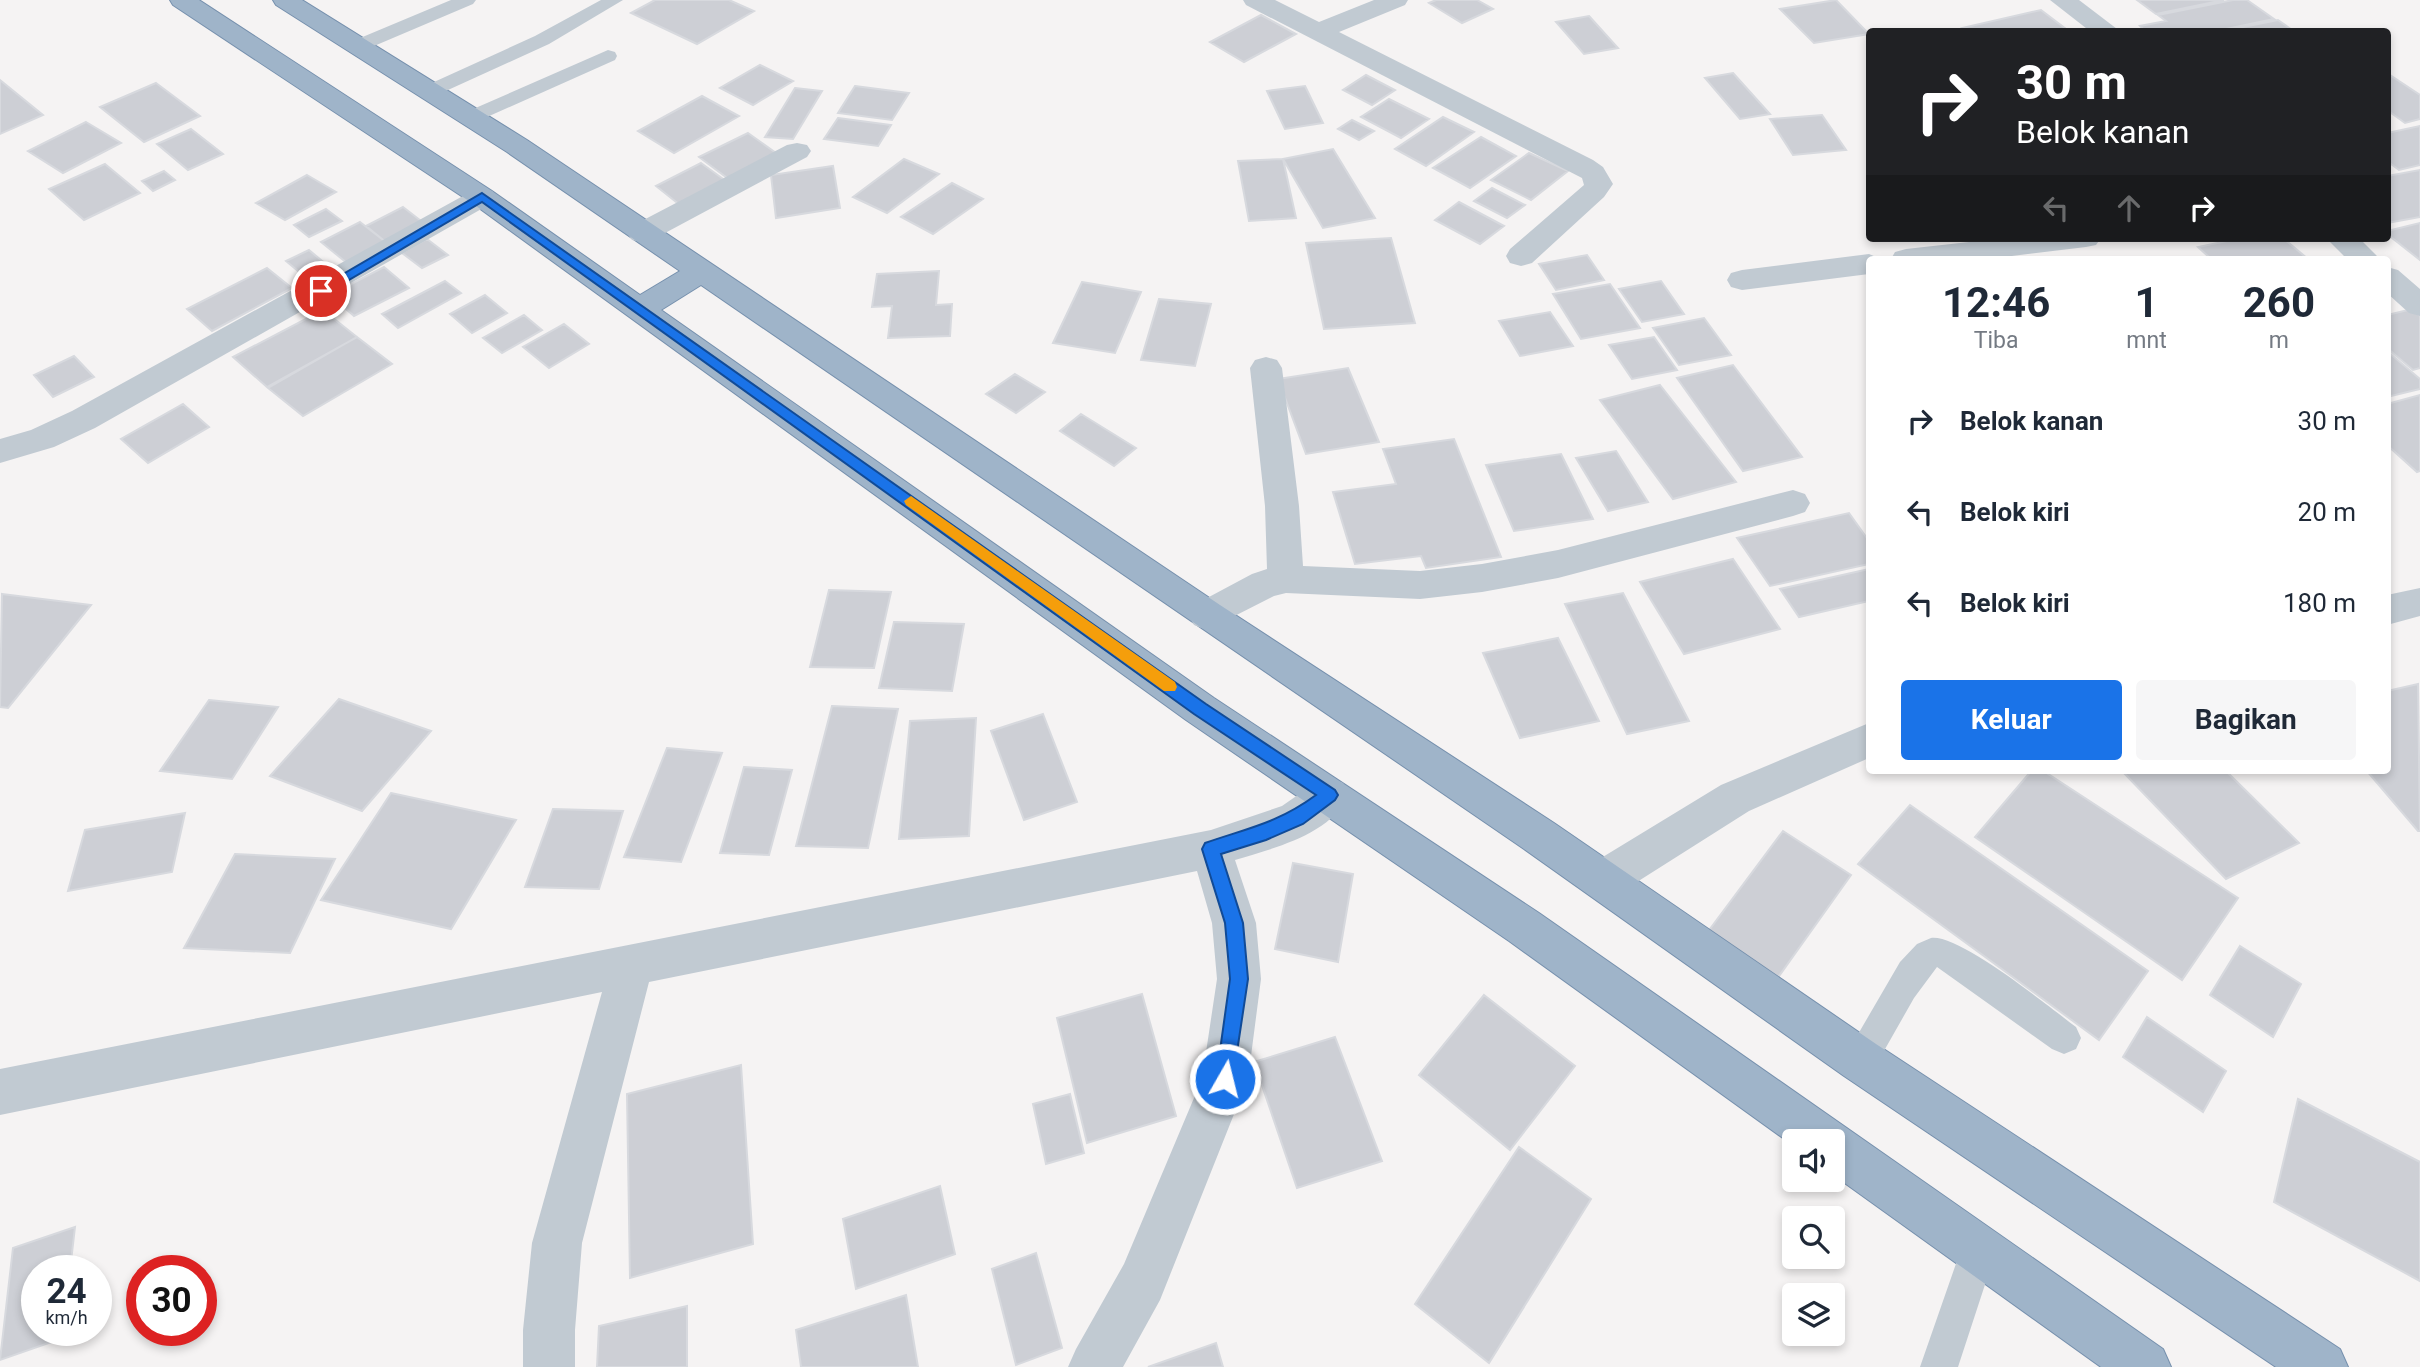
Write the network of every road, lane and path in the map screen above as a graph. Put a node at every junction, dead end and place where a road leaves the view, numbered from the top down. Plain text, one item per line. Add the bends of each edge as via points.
1 (181, 0) edge
2 (285, 0) edge
3 (467, 0) edge
4 (614, 0) edge
5 (1255, 0) edge
6 (1396, 0) edge
7 (2062, 0) edge
8 (2103, 28) edge
9 (1318, 30) junction
10 (360, 46) junction
11 (608, 56) dead end
12 (430, 91) junction
13 (471, 117) junction
14 (797, 151) dead end
15 (482, 197) junction
16 (642, 233) junction
17 (2052, 242) edge
18 (2346, 242) edge
19 (1521, 256) dead end
20 (1932, 256) edge
21 (2362, 256) edge
22 (1866, 264) edge
23 (700, 271) junction
24 (1742, 280) dead end
25 (2391, 281) edge
26 (2420, 306) edge
27 (640, 309) junction
28 (1266, 368) dead end
29 (0, 451) edge
30 (1793, 503) dead end
31 (1286, 579) junction
32 (2420, 602) edge
33 (2391, 609) edge
34 (1207, 615) junction
35 (1866, 741) edge
36 (1329, 795) junction
37 (1211, 849) junction
38 (1603, 880) junction
39 (632, 964) junction
40 (2064, 1038) dead end
41 (1860, 1060) junction
42 (0, 1092) edge
43 (1810, 1129) edge
44 (1845, 1154) edge
45 (1979, 1248) junction
46 (549, 1367) edge
47 (1094, 1367) edge
48 (1939, 1367) edge
49 (2146, 1367) edge
50 (2322, 1367) edge

1 - 15 highway
2 - 10 highway
3 - 10 lane
4 - 12 lane via 542,40
5 - 9 street
6 - 9 street
7 - 8 street
9 - 19 street via 1593,173 1599,184 1594,191
10 - 12 highway
11 - 13 lane
12 - 13 highway
13 - 16 highway
14 - 16 street
15 - 27 highway
15 - 29 street via 321,291 65,428
16 - 23 highway
17 - 20 street
18 - 21 street
22 - 24 street
23 - 27 highway
23 - 34 highway
25 - 26 street
27 - 36 highway via 1200,709
28 - 31 street
30 - 31 street via 1558,564 1482,578 1420,586
31 - 34 street via 1265,584
32 - 33 street
34 - 38 highway
35 - 38 street via 1735,798
36 - 37 street via 1297,819
36 - 43 highway
37 - 39 street
37 - 47 street via 1234,923 1239,979 1225,1079 1142,1282
38 - 41 highway
39 - 42 street
39 - 46 street via 557,1243
40 - 41 lane via 1941,952 1927,955 1913,972
41 - 50 highway
44 - 45 highway
45 - 48 lane
45 - 49 highway

